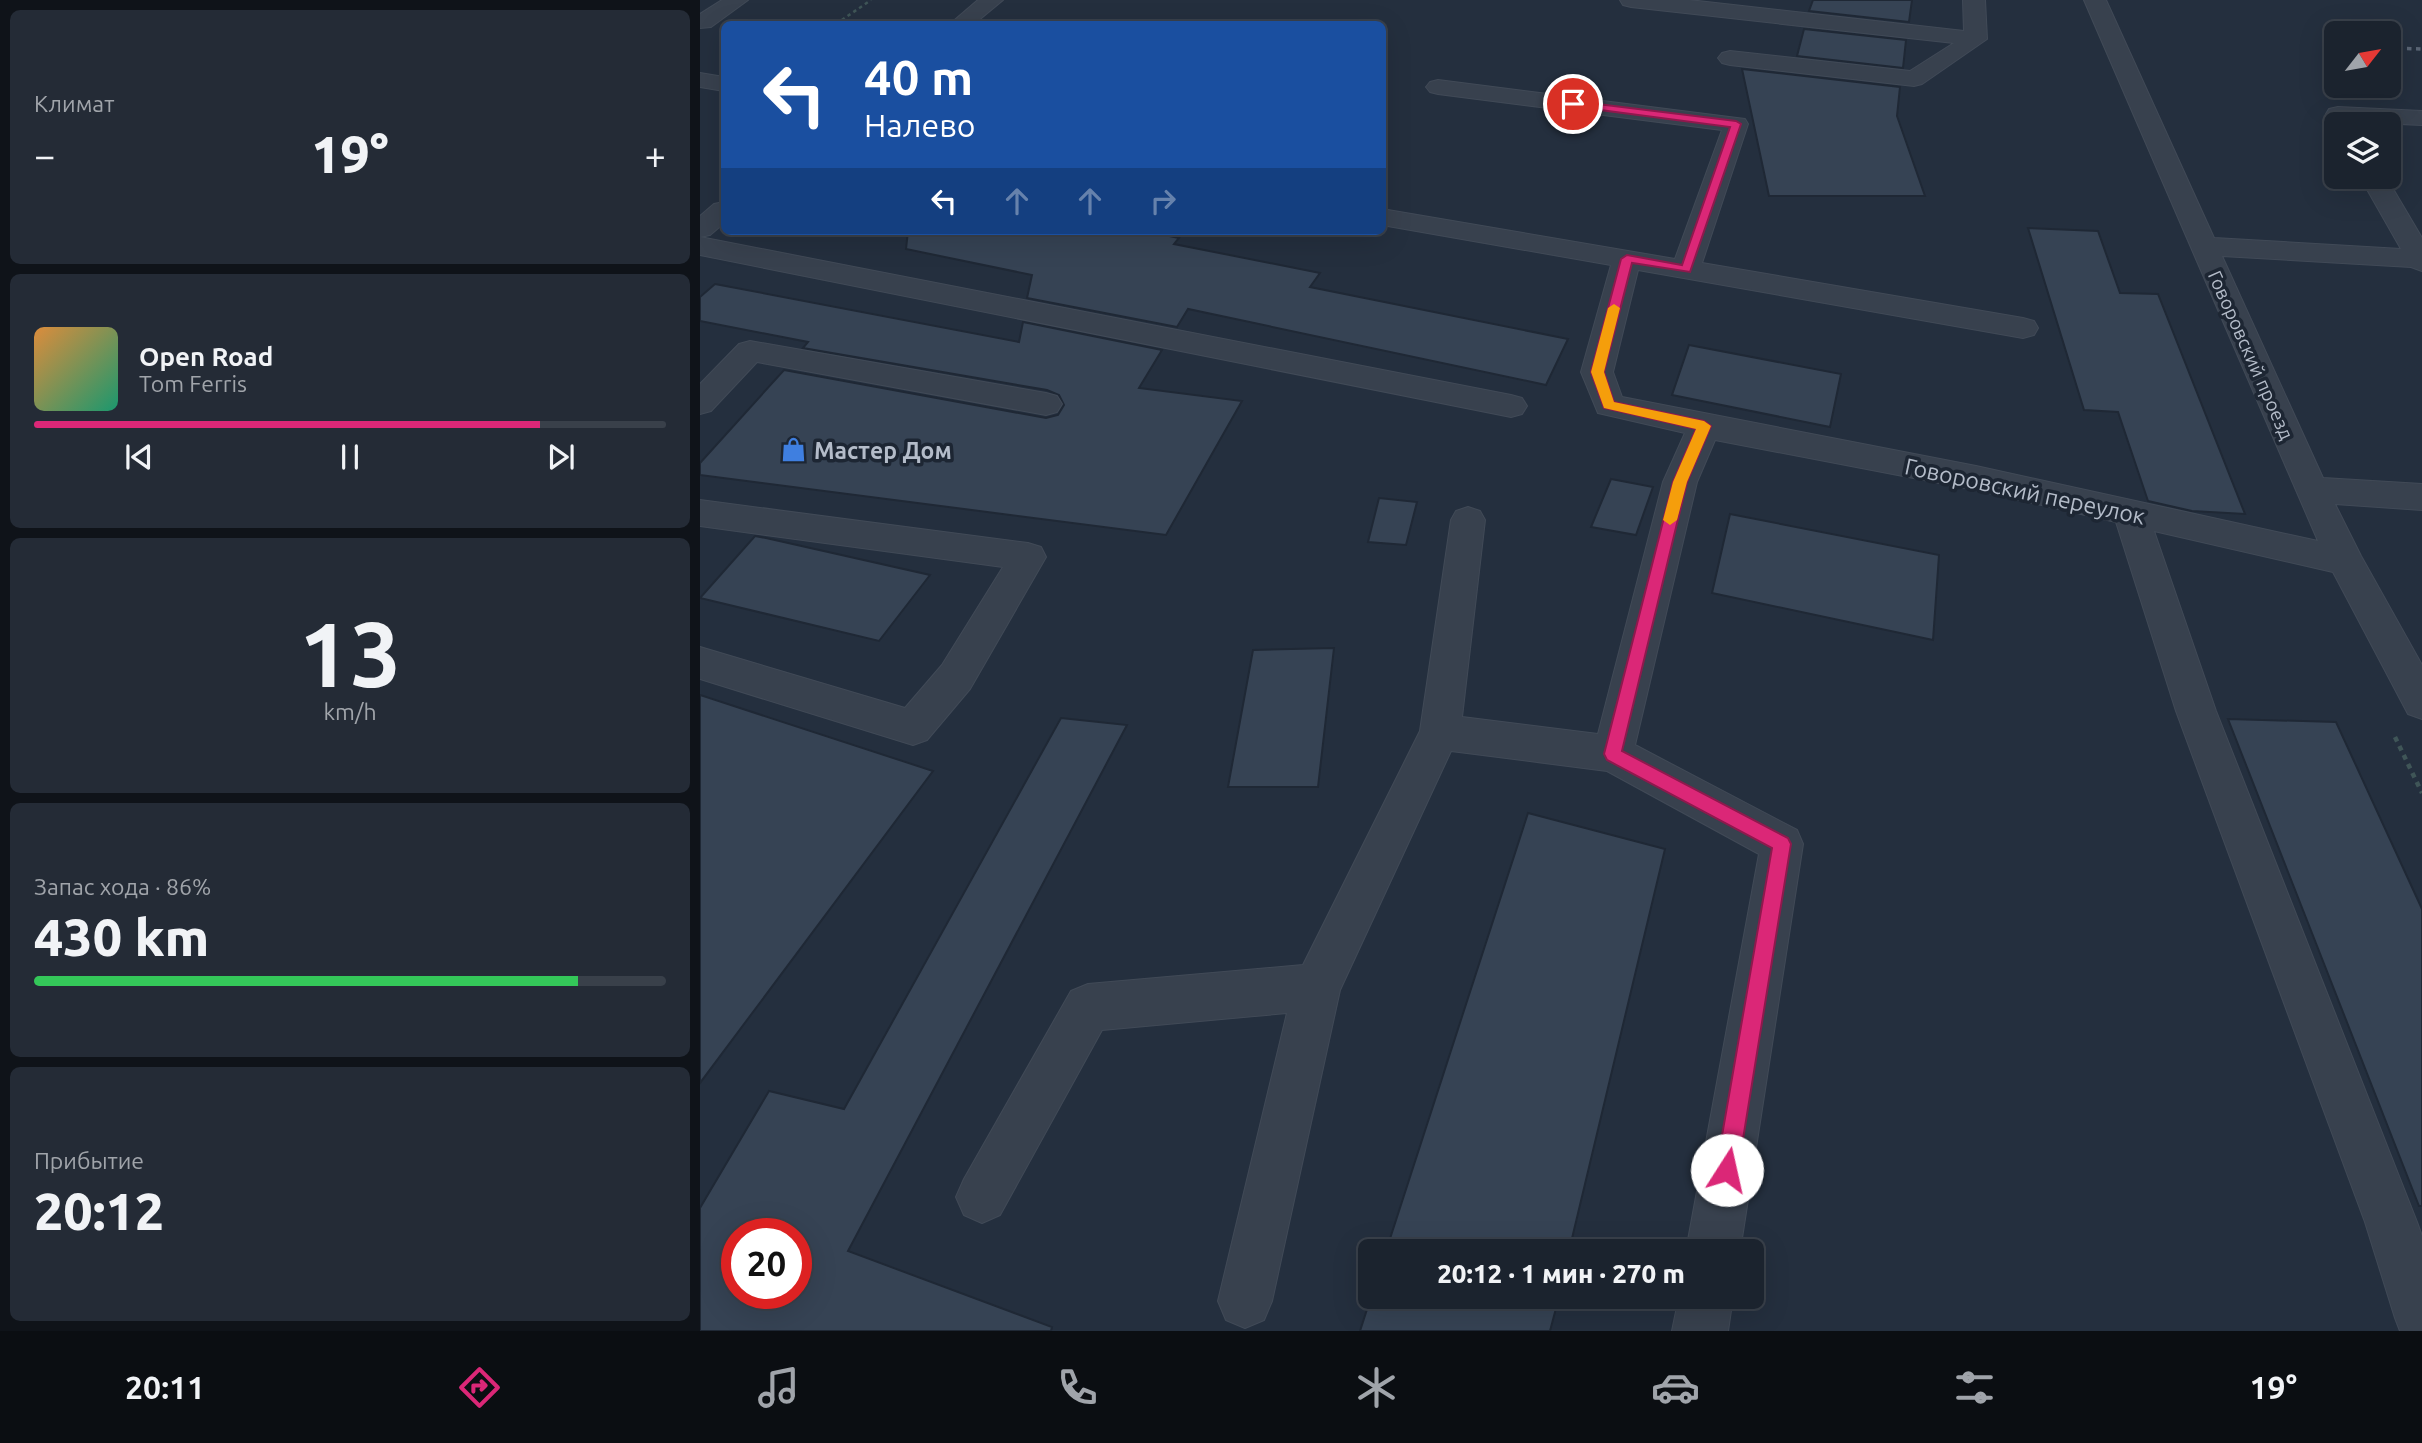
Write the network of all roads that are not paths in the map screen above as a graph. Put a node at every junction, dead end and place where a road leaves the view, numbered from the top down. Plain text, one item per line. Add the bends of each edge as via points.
1 (737, 0) edge
2 (992, 0) edge
3 (1631, 0) edge
4 (1975, 0) edge
5 (2095, 0) edge
6 (965, 21) edge
7 (701, 23) edge
8 (1976, 39) junction
9 (1730, 58) dead end
10 (700, 80) edge
11 (721, 84) edge
12 (1438, 87) dead end
13 (2401, 117) edge
14 (2422, 118) edge
15 (2380, 189) edge
16 (721, 212) edge
17 (1386, 218) edge
18 (700, 229) edge
19 (700, 246) edge
20 (2204, 246) junction
21 (1627, 259) junction
22 (2421, 260) edge
23 (1686, 269) junction
24 (2023, 328) dead end
25 (700, 403) edge
26 (1046, 404) dead end
27 (1511, 406) dead end
28 (1704, 426) junction
29 (2311, 490) junction
30 (2422, 497) edge
31 (700, 513) edge
32 (2130, 513) junction
33 (1468, 520) dead end
34 (2345, 561) junction
35 (700, 663) edge
36 (2420, 694) edge
37 (1440, 732) junction
38 (1613, 754) junction
39 (1317, 987) junction
40 (982, 1197) dead end
41 (2407, 1223) edge
42 (1715, 1239) edge
43 (1245, 1301) dead end
44 (1704, 1309) edge
45 (2422, 1318) edge
46 (1700, 1331) edge

1 - 7 street
2 - 6 street
3 - 8 street
4 - 8 street
5 - 20 street, Говоровский проезд
8 - 9 street via 1914,79
10 - 11 street
12 - 23 street via 1736,124
13 - 14 street
15 - 22 street
16 - 18 street
17 - 21 street
19 - 27 street
20 - 22 street
20 - 29 street, Говоровский проезд
21 - 23 street
21 - 28 street, Говоровский переулок via 1597,372 1609,405
23 - 24 street
25 - 26 street via 750,351
28 - 32 street, Говоровский переулок
28 - 38 street via 1680,482
29 - 30 street
29 - 34 street, Говоровский проезд
31 - 35 street via 1028,557 956,677 913,728
32 - 34 street, Говоровский переулок
32 - 41 street via 2196,711
33 - 37 street
34 - 36 street, Говоровский проезд
37 - 38 street
37 - 39 street
38 - 42 street via 1782,844
39 - 40 street via 1088,1008
39 - 43 street
41 - 45 street
44 - 46 street

